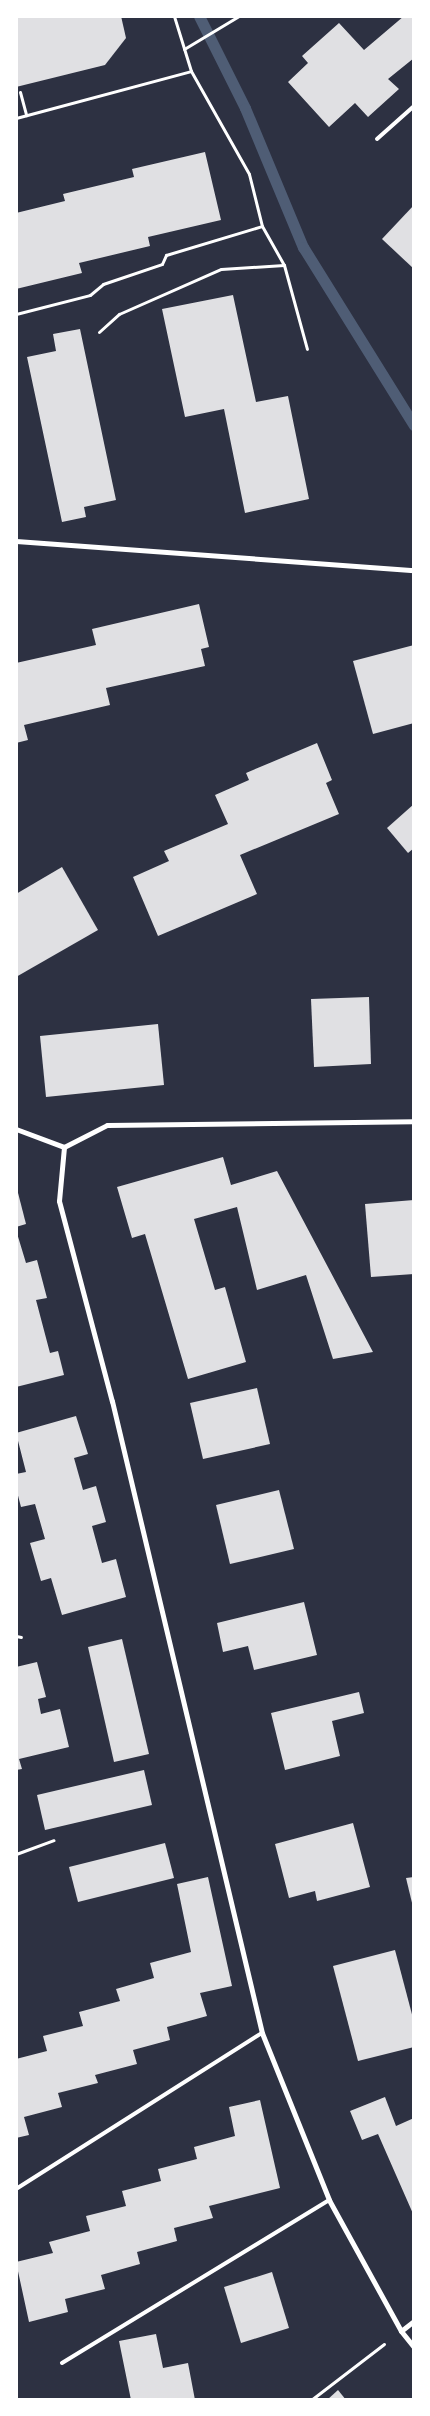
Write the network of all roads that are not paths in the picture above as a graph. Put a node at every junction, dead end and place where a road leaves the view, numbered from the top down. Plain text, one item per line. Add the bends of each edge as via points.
1 (414, 106) edge
2 (377, 139) dead end
3 (16, 542) edge
4 (414, 570) edge
5 (414, 1121) edge
6 (16, 1129) edge
7 (64, 1147) junction
8 (262, 2033) junction
9 (16, 2189) edge
10 (329, 2200) junction
11 (414, 2321) edge
12 (401, 2331) junction
13 (414, 2346) edge
14 (62, 2363) dead end

1 - 2 lane
3 - 4 street
5 - 7 street via 107,1125
6 - 7 street
7 - 8 street via 59,1201 112,1401
8 - 9 lane
8 - 10 street
10 - 12 street
10 - 14 lane
11 - 12 street
12 - 13 street

